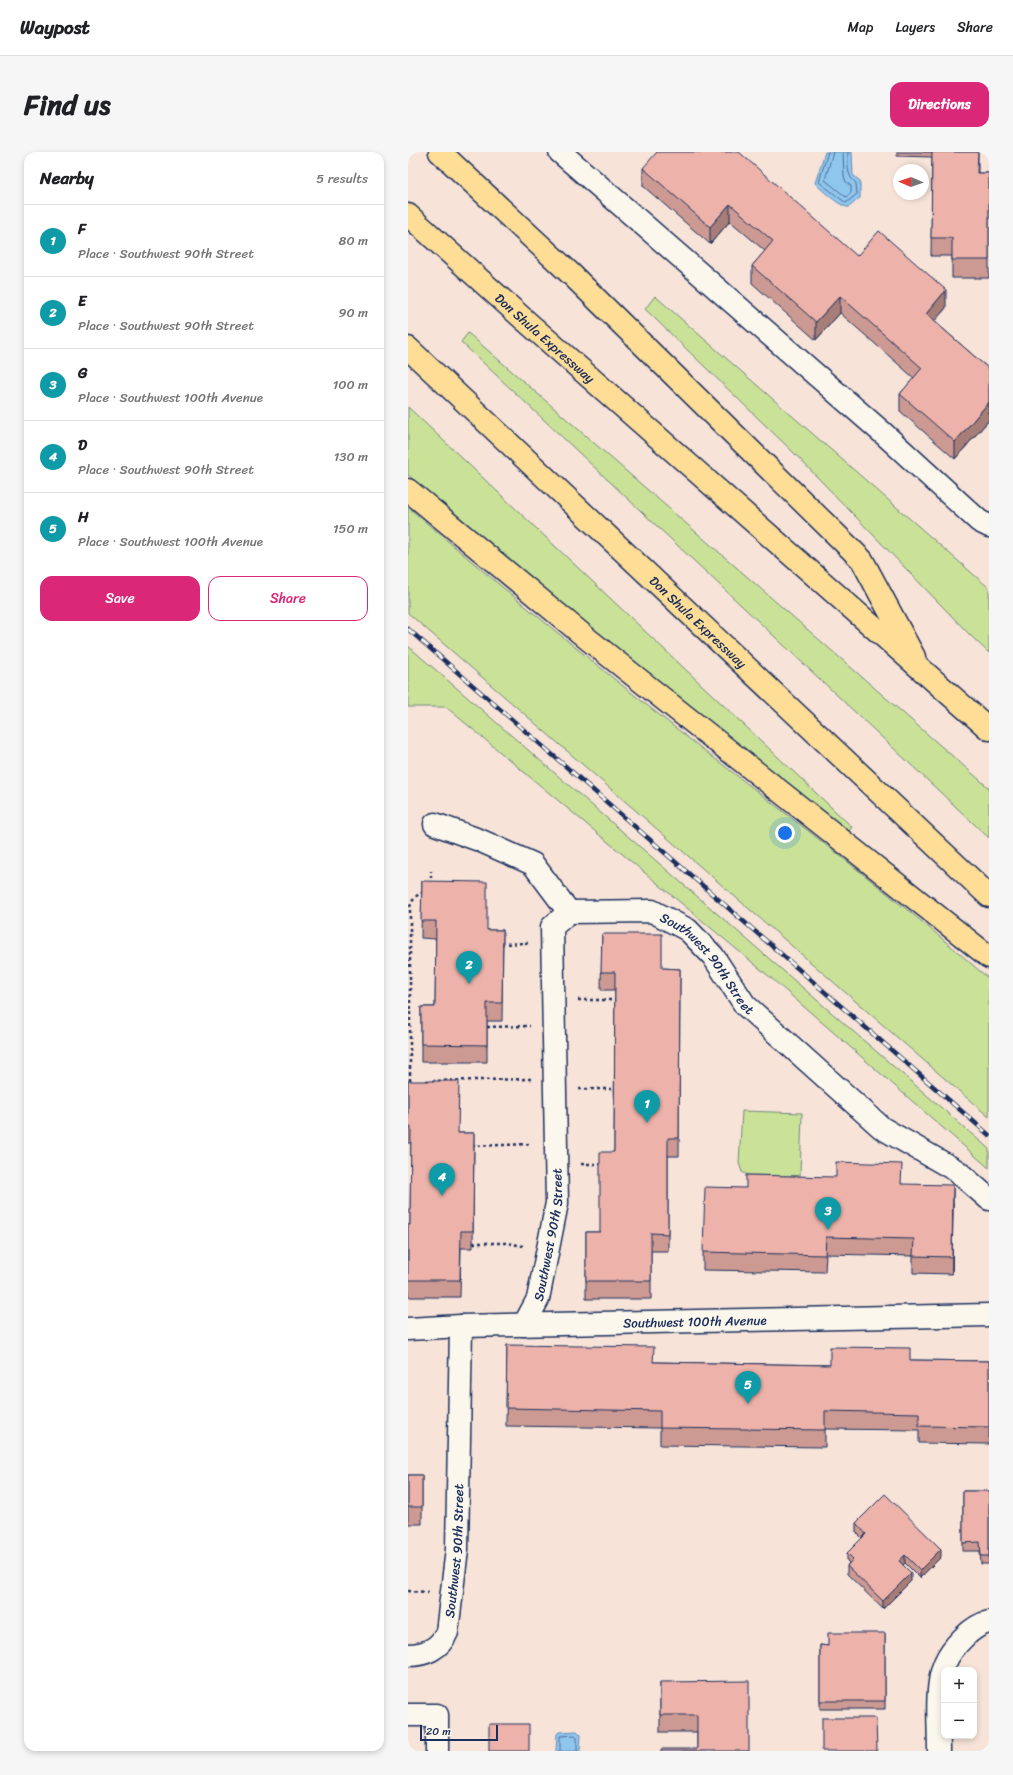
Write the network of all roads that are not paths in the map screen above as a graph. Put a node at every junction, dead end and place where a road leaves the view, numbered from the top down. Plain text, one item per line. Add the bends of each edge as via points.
1 (440, 152) edge
2 (560, 152) edge
3 (408, 215) edge
4 (408, 348) edge
5 (408, 490) edge
6 (989, 526) edge
7 (921, 670) junction
8 (989, 729) edge
9 (435, 824) dead end
10 (989, 896) edge
11 (569, 912) junction
12 (989, 957) edge
13 (989, 1199) edge
14 (986, 1316) edge
15 (524, 1325) junction
16 (461, 1326) junction
17 (408, 1328) edge
18 (989, 1622) edge
19 (408, 1656) edge
20 (408, 1715) edge
21 (437, 1751) edge
22 (939, 1751) edge

1 - 7 highway via 573,276 862,560
2 - 6 street via 884,434 979,521
3 - 7 highway, Don Shula Expressway
4 - 10 highway, Don Shula Expressway
5 - 12 highway via 588,640
7 - 8 highway, Don Shula Expressway
9 - 11 street via 533,864
11 - 13 street, Southwest 90th Street via 652,911 688,930 713,956 745,1005 882,1128 957,1171
11 - 15 street, Southwest 90th Street via 552,927 557,1203 538,1299
14 - 15 street, Southwest 100th Avenue
15 - 16 street, Southwest 100th Avenue
16 - 17 street, Southwest 100th Avenue
16 - 19 street, Southwest 90th Street via 457,1549 447,1632 442,1641 430,1651
18 - 22 street via 976,1628 959,1642 945,1663 940,1687
20 - 21 street via 437,1715

